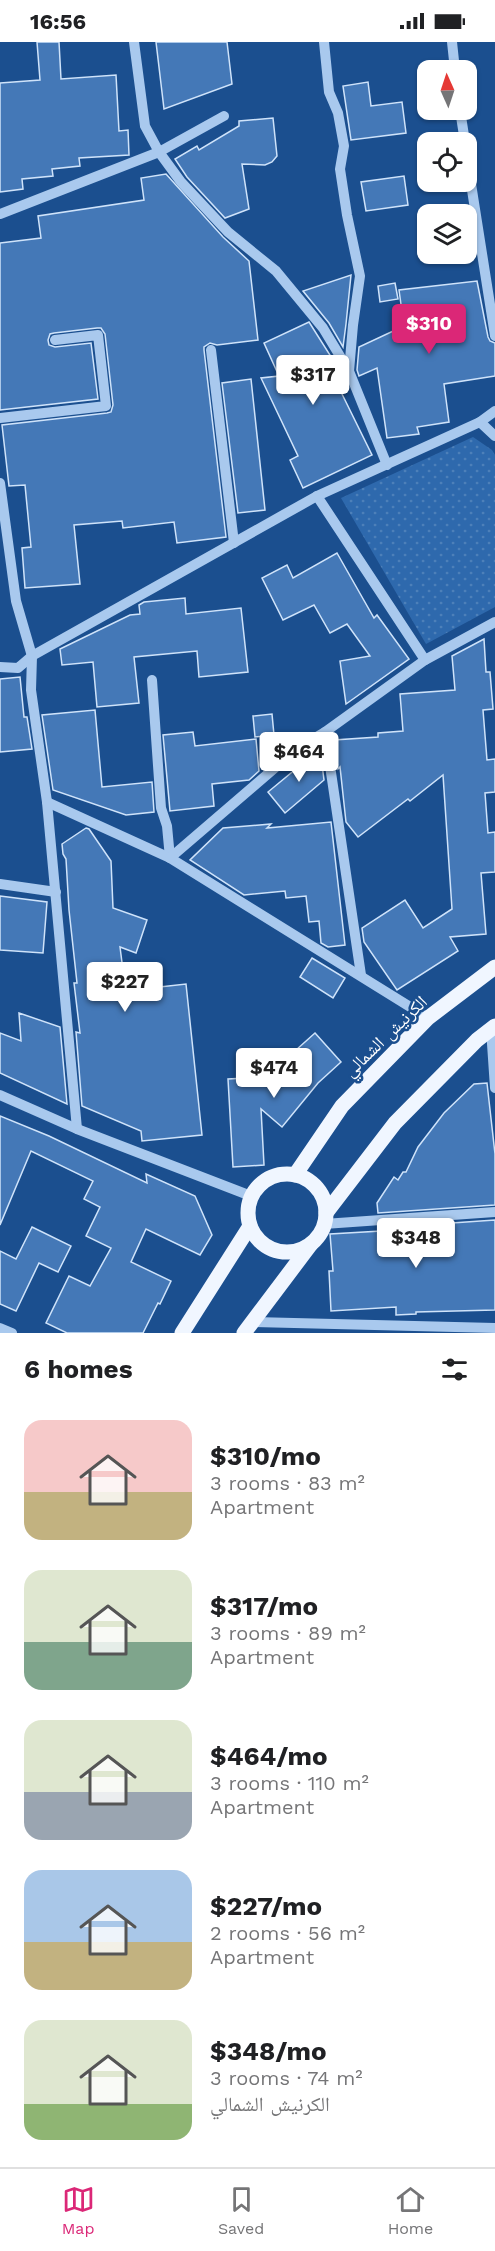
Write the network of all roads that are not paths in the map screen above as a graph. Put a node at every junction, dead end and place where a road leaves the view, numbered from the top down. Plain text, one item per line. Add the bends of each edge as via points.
1 (134, 42) edge
2 (324, 42) edge
3 (452, 42) edge
4 (454, 60) edge
5 (224, 116) dead end
6 (159, 152) junction
7 (472, 192) edge
8 (0, 214) edge
9 (495, 336) edge
10 (55, 340) dead end
11 (211, 350) dead end
12 (349, 371) junction
13 (495, 411) edge
14 (0, 418) edge
15 (480, 422) junction
16 (495, 436) edge
17 (387, 465) junction
18 (0, 483) edge
19 (317, 496) junction
20 (234, 543) junction
21 (495, 622) edge
22 (32, 656) junction
23 (425, 660) junction
24 (0, 667) edge
25 (152, 680) dead end
26 (325, 732) junction
27 (47, 802) junction
28 (170, 858) junction
29 (0, 884) edge
30 (56, 892) junction
31 (495, 967) edge
32 (361, 975) junction
33 (428, 1018) junction
34 (493, 1028) edge
35 (495, 1088) edge
36 (0, 1095) edge
37 (77, 1129) junction
38 (295, 1175) junction
39 (251, 1196) junction
40 (495, 1212) edge
41 (325, 1219) junction
42 (250, 1226) junction
43 (312, 1242) junction
44 (248, 1328) edge
45 (495, 1328) edge
46 (182, 1333) edge

1 - 6 street via 144,126
2 - 12 street via 329,92 338,113 344,146 340,169 360,276
3 - 4 street
5 - 6 street
6 - 8 street
6 - 12 street via 228,232 276,271 323,328
7 - 9 street
10 - 14 street via 98,335 106,406
11 - 20 street
12 - 17 street
13 - 15 street
15 - 16 street
15 - 17 street
17 - 19 street
18 - 22 street via 16,601
19 - 20 street
19 - 23 street
20 - 22 street
21 - 23 street
22 - 24 street via 18,668
22 - 27 street via 31,690
23 - 26 street
25 - 28 street via 161,808
26 - 28 street via 298,748
26 - 32 street
27 - 28 street
27 - 30 street
28 - 32 street
29 - 30 street
30 - 37 street
31 - 33 main road, الكرنيش الشمالي
32 - 33 street
33 - 38 main road, الكرنيش الشمالي via 342,1106
34 - 35 street
34 - 41 main road via 394,1123
36 - 37 street
37 - 39 street
38 - 39 main road via 269,1178
38 - 41 main road via 317,1188 324,1200
39 - 42 main road
40 - 41 street
41 - 43 main road
42 - 43 main road via 261,1241 277,1251 302,1249
42 - 46 main road
43 - 44 main road
44 - 45 street

